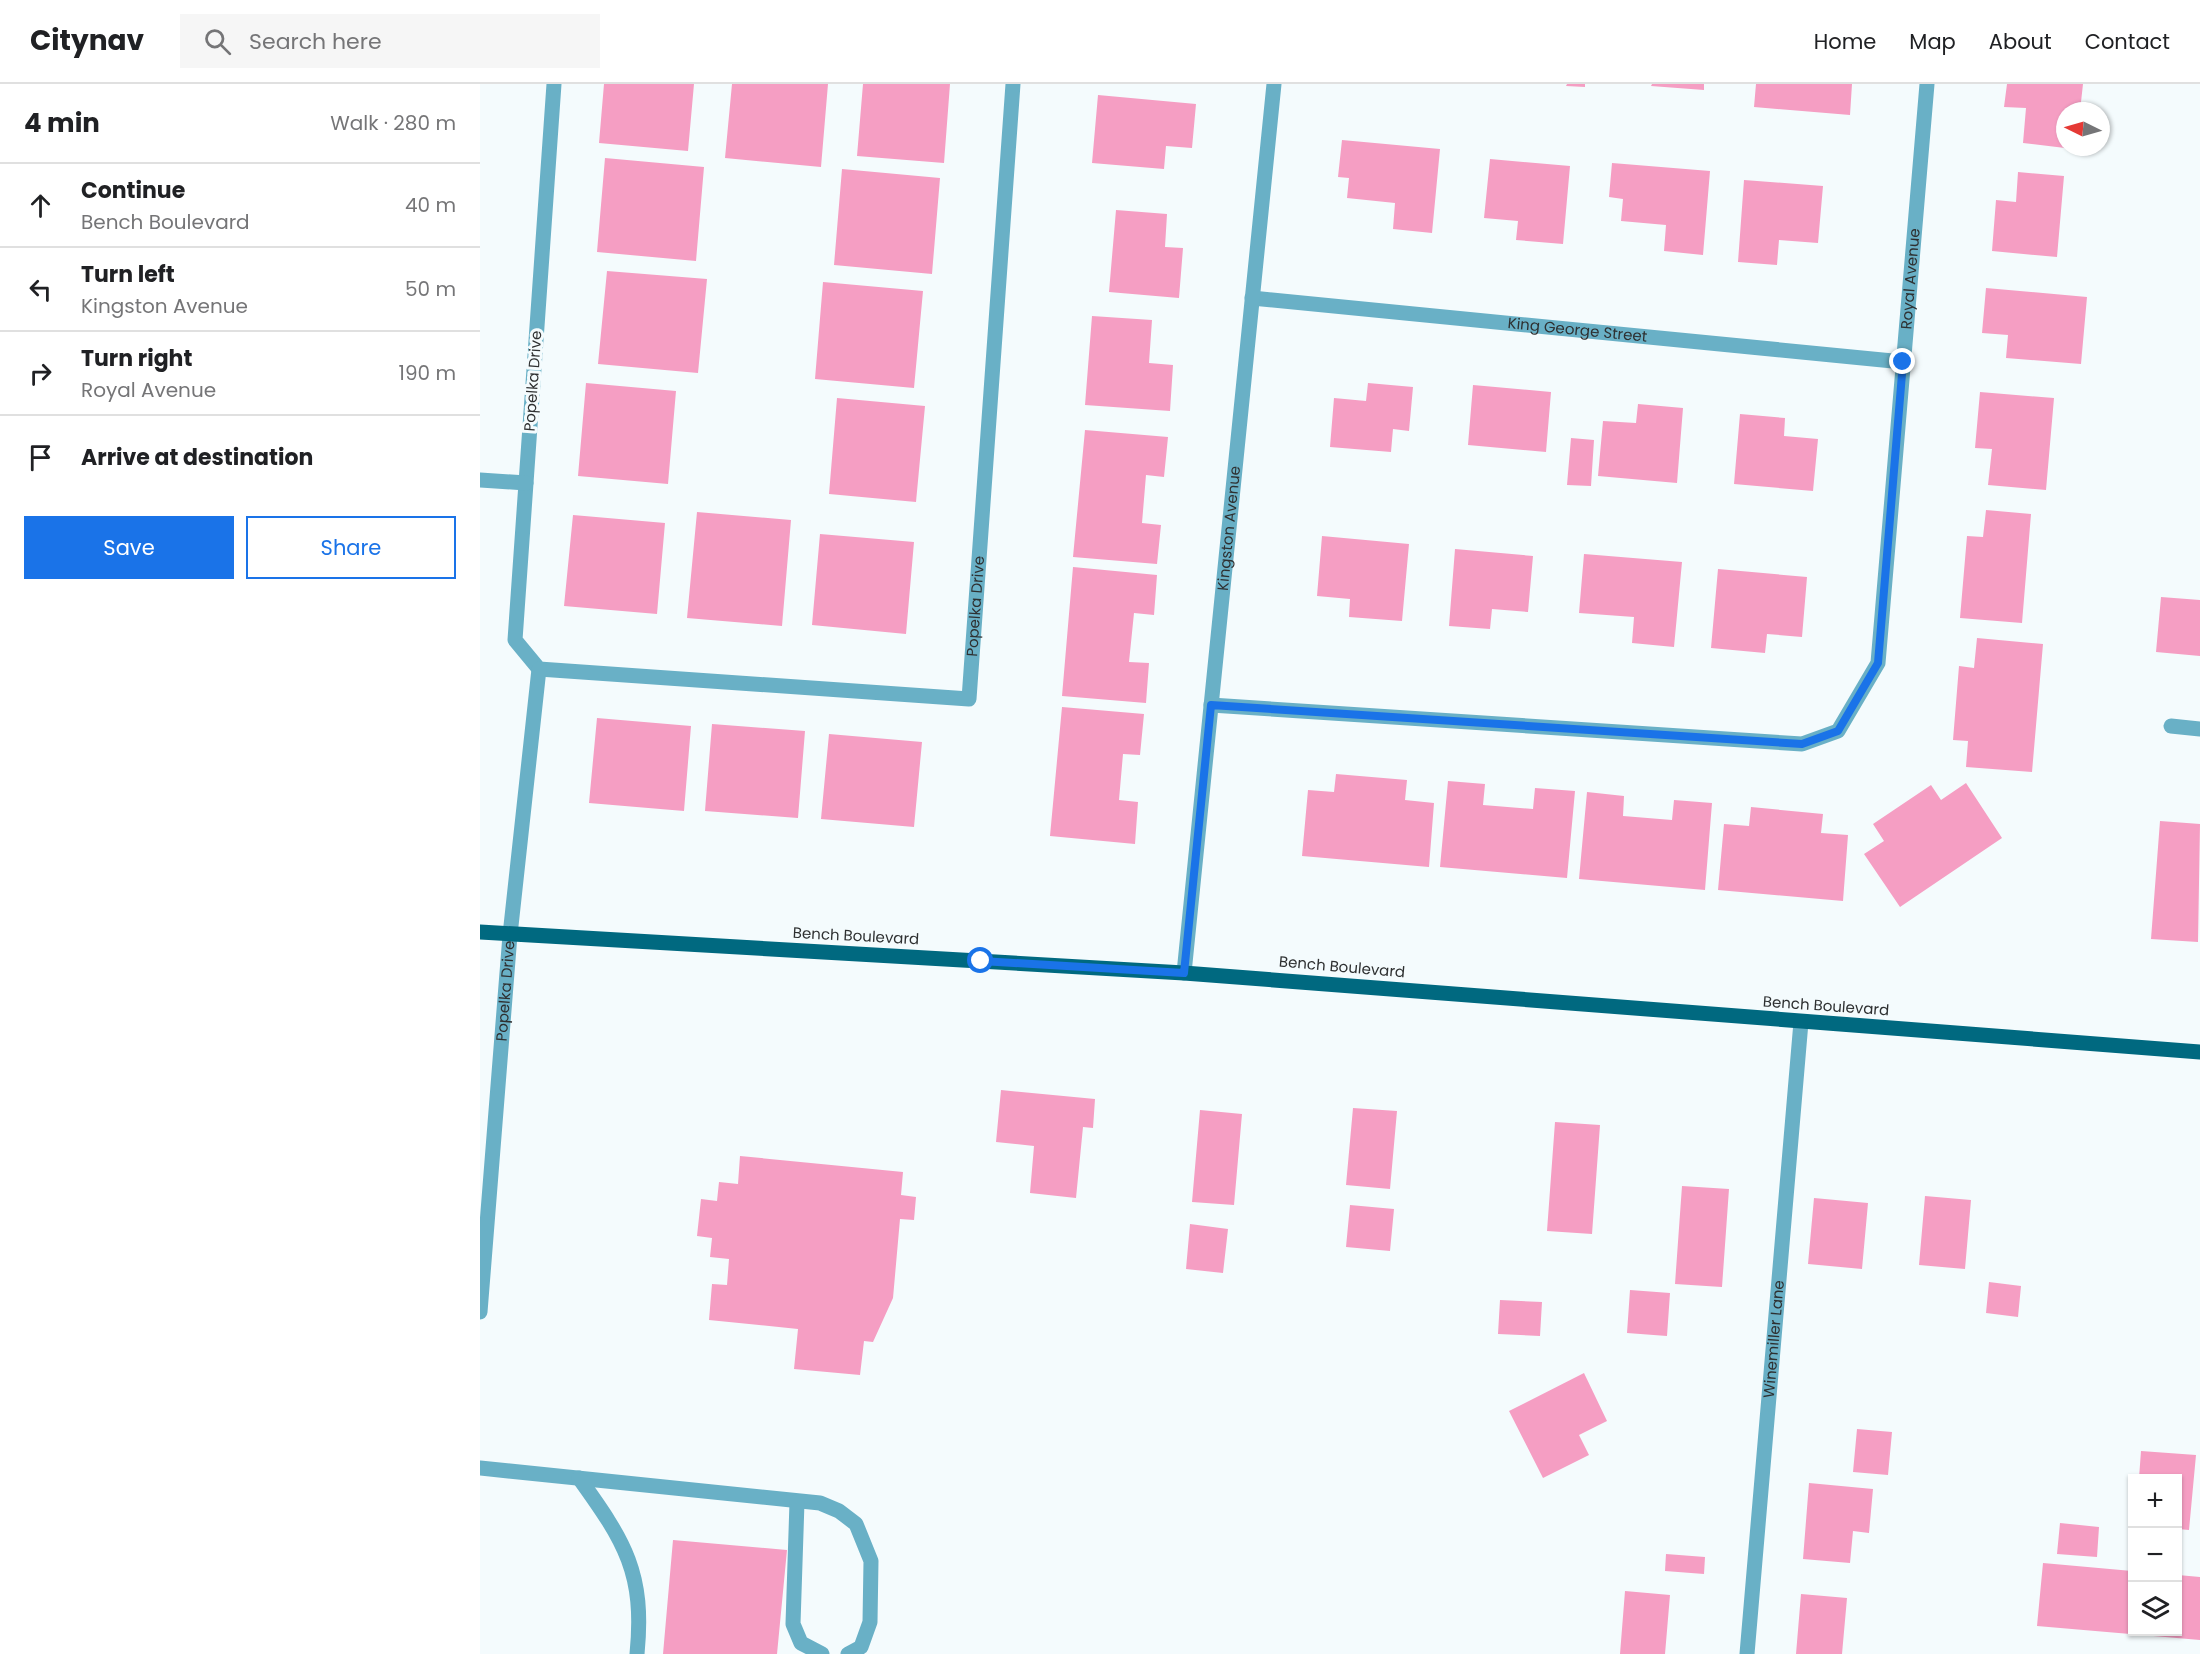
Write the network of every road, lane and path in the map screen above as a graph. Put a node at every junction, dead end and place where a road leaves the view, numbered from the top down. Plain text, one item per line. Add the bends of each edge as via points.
1 (554, 84) edge
2 (1013, 84) edge
3 (1274, 84) edge
4 (1927, 84) edge
5 (1252, 298) junction
6 (1903, 362) junction
7 (480, 480) edge
8 (526, 483) junction
9 (539, 669) junction
10 (1211, 705) junction
11 (2170, 726) dead end
12 (2200, 729) edge
13 (480, 932) edge
14 (510, 935) junction
15 (1184, 973) junction
16 (1801, 1022) junction
17 (2200, 1052) edge
18 (480, 1312) edge
19 (480, 1468) edge
20 (579, 1478) junction
21 (797, 1502) junction
22 (637, 1654) edge
23 (822, 1654) edge
24 (848, 1654) edge
25 (1747, 1654) edge

1 - 8 street, Popelka Drive
2 - 9 street, Popelka Drive via 969,699
3 - 5 street, Kingston Avenue
4 - 6 street, Royal Avenue
5 - 6 street, King George Street
5 - 10 street, Kingston Avenue
6 - 10 street, Royal Avenue via 1878,663 1838,731 1802,744
7 - 8 street
8 - 9 street, Popelka Drive via 515,640
9 - 14 street, Popelka Drive
10 - 15 street, Kingston Avenue
11 - 12 street
13 - 14 main road, Bench Boulevard
14 - 15 main road, Bench Boulevard
14 - 18 street, Popelka Drive
15 - 16 main road, Bench Boulevard
16 - 17 main road, Bench Boulevard
16 - 25 street, Winemiller Lane
19 - 20 street
20 - 21 street
20 - 22 street via 628,1555 639,1595
21 - 23 street via 793,1624 801,1644
21 - 24 street via 820,1503 856,1524 870,1561 870,1622 861,1647

